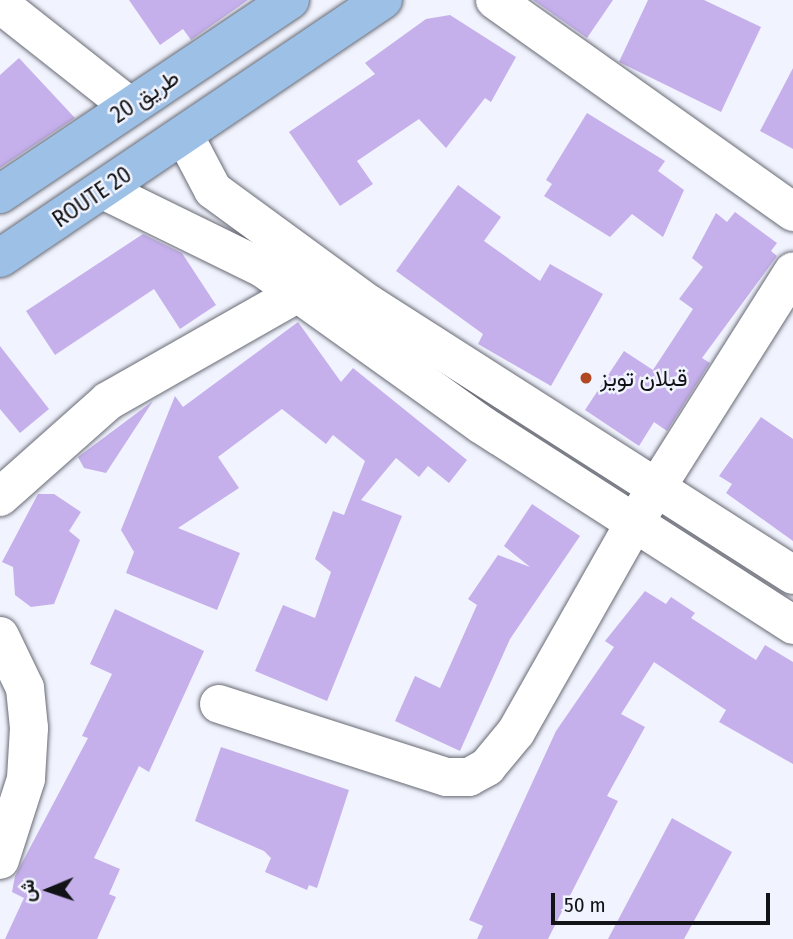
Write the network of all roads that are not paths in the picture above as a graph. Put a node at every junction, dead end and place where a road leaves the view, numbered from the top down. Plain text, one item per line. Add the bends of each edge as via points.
1 (290, 0) edge
2 (383, 0) edge
3 (495, 0) edge
4 (0, 4) edge
5 (129, 106) junction
6 (184, 135) junction
7 (103, 190) junction
8 (0, 194) edge
9 (237, 208) junction
10 (793, 212) edge
11 (210, 240) junction
12 (0, 258) edge
13 (793, 272) edge
14 (300, 292) junction
15 (5, 480) edge
16 (645, 505) junction
17 (793, 575) edge
18 (793, 625) edge
19 (0, 636) edge
20 (219, 704) dead end
21 (0, 860) edge

1 - 5 main road, طريق 20
2 - 6 main road
3 - 10 street
4 - 5 street
5 - 8 main road, طريق 20
6 - 7 main road, ROUTE 20
6 - 9 street via 201,177
7 - 11 street
7 - 12 main road, ROUTE 20
9 - 11 street via 209,199 198,206 195,224
9 - 16 street
11 - 14 street
13 - 16 street
14 - 15 street via 108,401
14 - 16 street via 482,425
16 - 17 street
16 - 18 street
16 - 20 street via 516,732 475,774 447,777
19 - 21 street via 25,688 29,728 26,779

